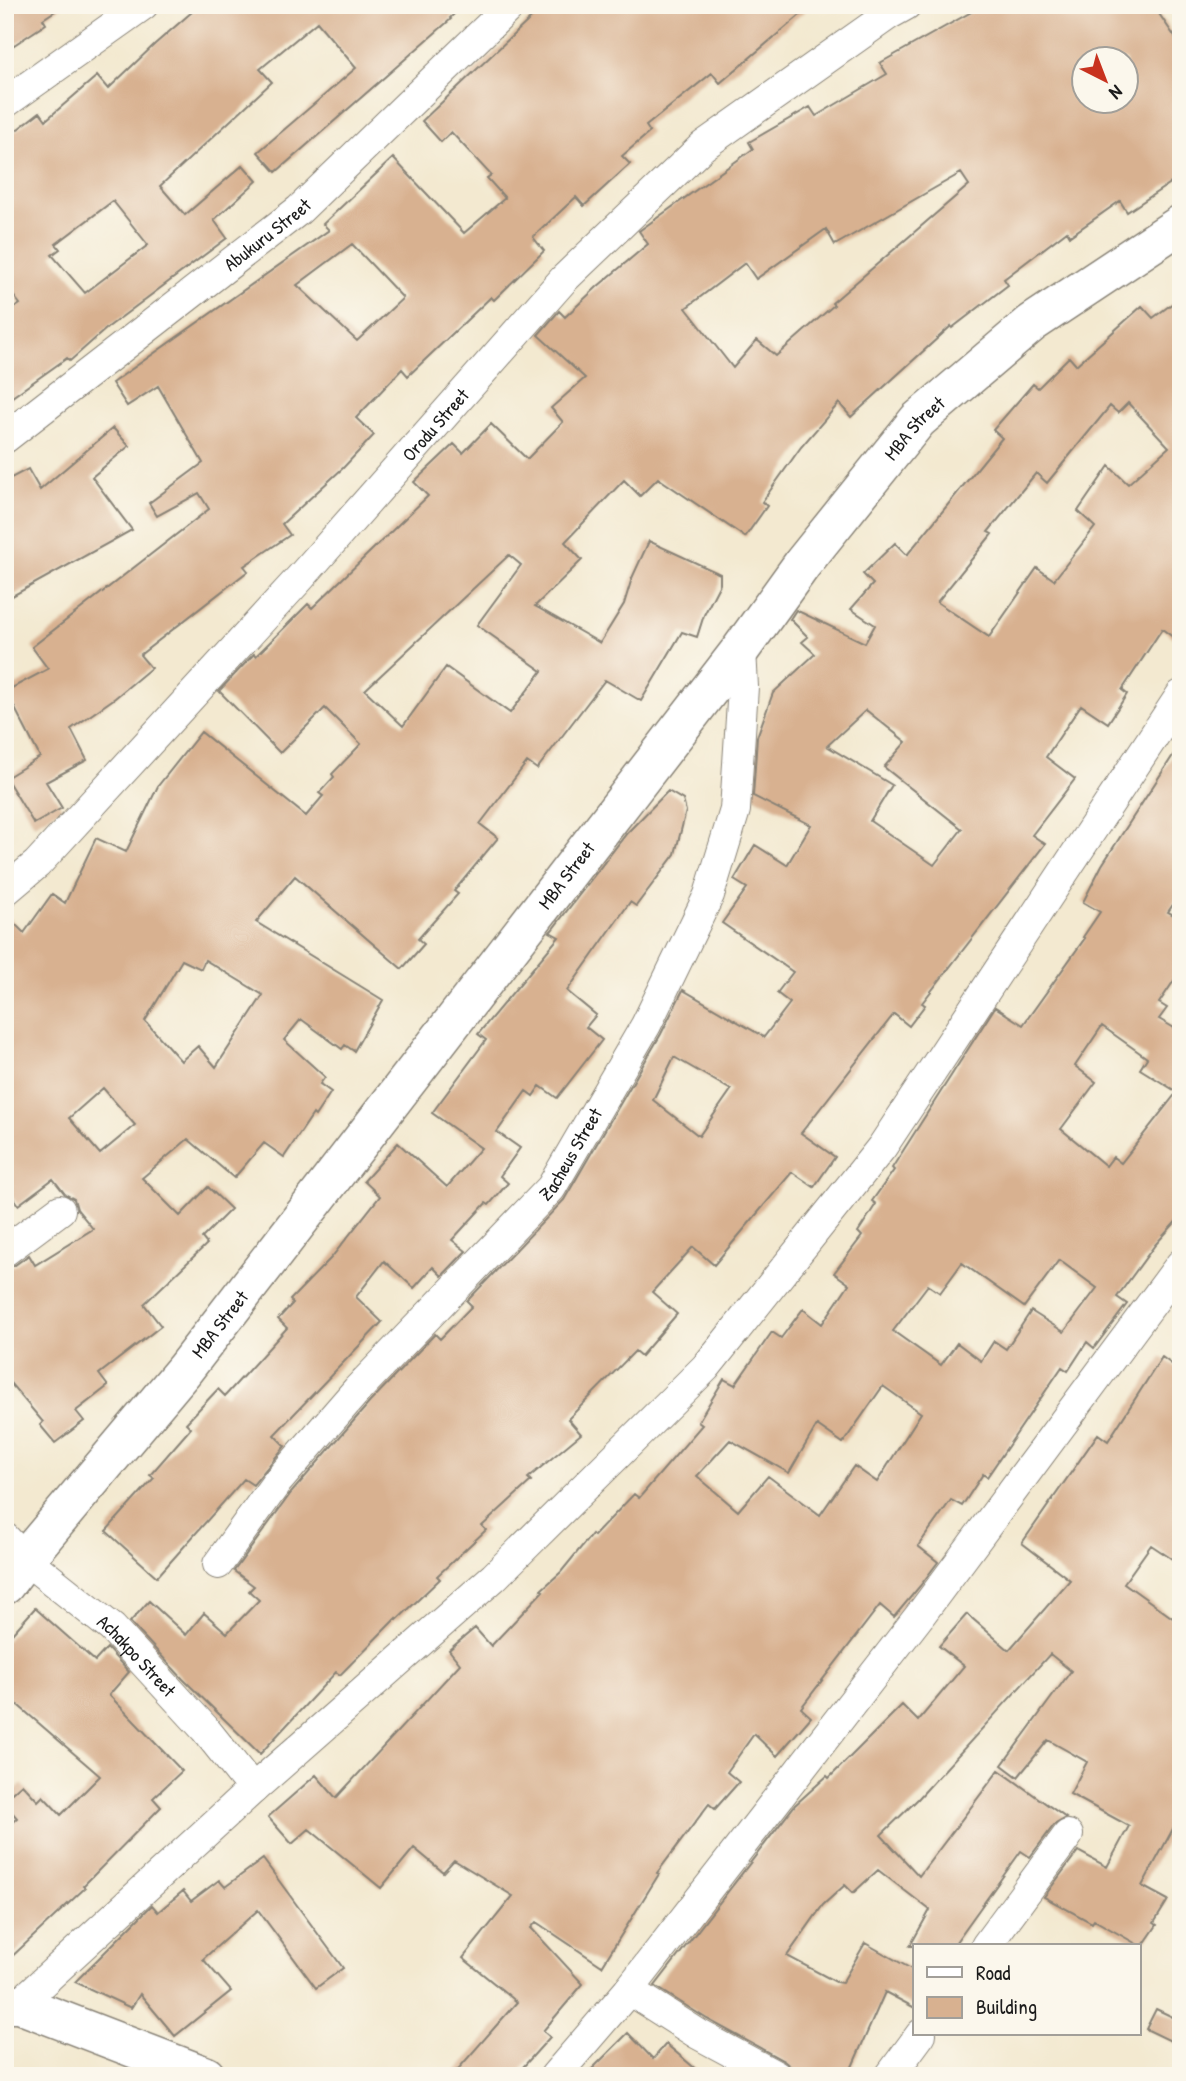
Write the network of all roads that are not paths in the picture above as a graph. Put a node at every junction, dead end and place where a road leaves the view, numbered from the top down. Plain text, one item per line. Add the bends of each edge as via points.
1 (143, 5) edge
2 (511, 5) edge
3 (892, 8) edge
4 (5, 103) edge
5 (1181, 224) edge
6 (5, 438) edge
7 (741, 649) junction
8 (1181, 695) edge
9 (5, 891) edge
10 (60, 1209) dead end
11 (5, 1251) edge
12 (1181, 1264) edge
13 (12, 1561) edge
14 (218, 1564) dead end
15 (253, 1789) junction
16 (1068, 1835) dead end
17 (987, 1944) edge
18 (629, 1990) junction
19 (12, 2004) edge
20 (920, 2036) edge
21 (206, 2076) edge
22 (555, 2076) edge
23 (776, 2076) edge
24 (890, 2076) edge

1 - 4 street
2 - 6 street, Abukuru Street via 299,209
3 - 9 street, Orodu Street via 704,146 564,279 300,578 37,864
5 - 7 street, MBA Street via 1032,323 918,420 803,563
7 - 13 street, MBA Street via 184,1370
7 - 14 street, Zacheus Street via 735,810 709,895 646,1025 551,1188 357,1390 277,1482
8 - 15 street via 882,1147 706,1367 494,1577
10 - 11 street
12 - 18 street via 913,1625
13 - 15 street, Achakpo Street via 112,1628
15 - 19 street
16 - 17 street
18 - 22 street
18 - 23 street
19 - 21 street
20 - 24 street

